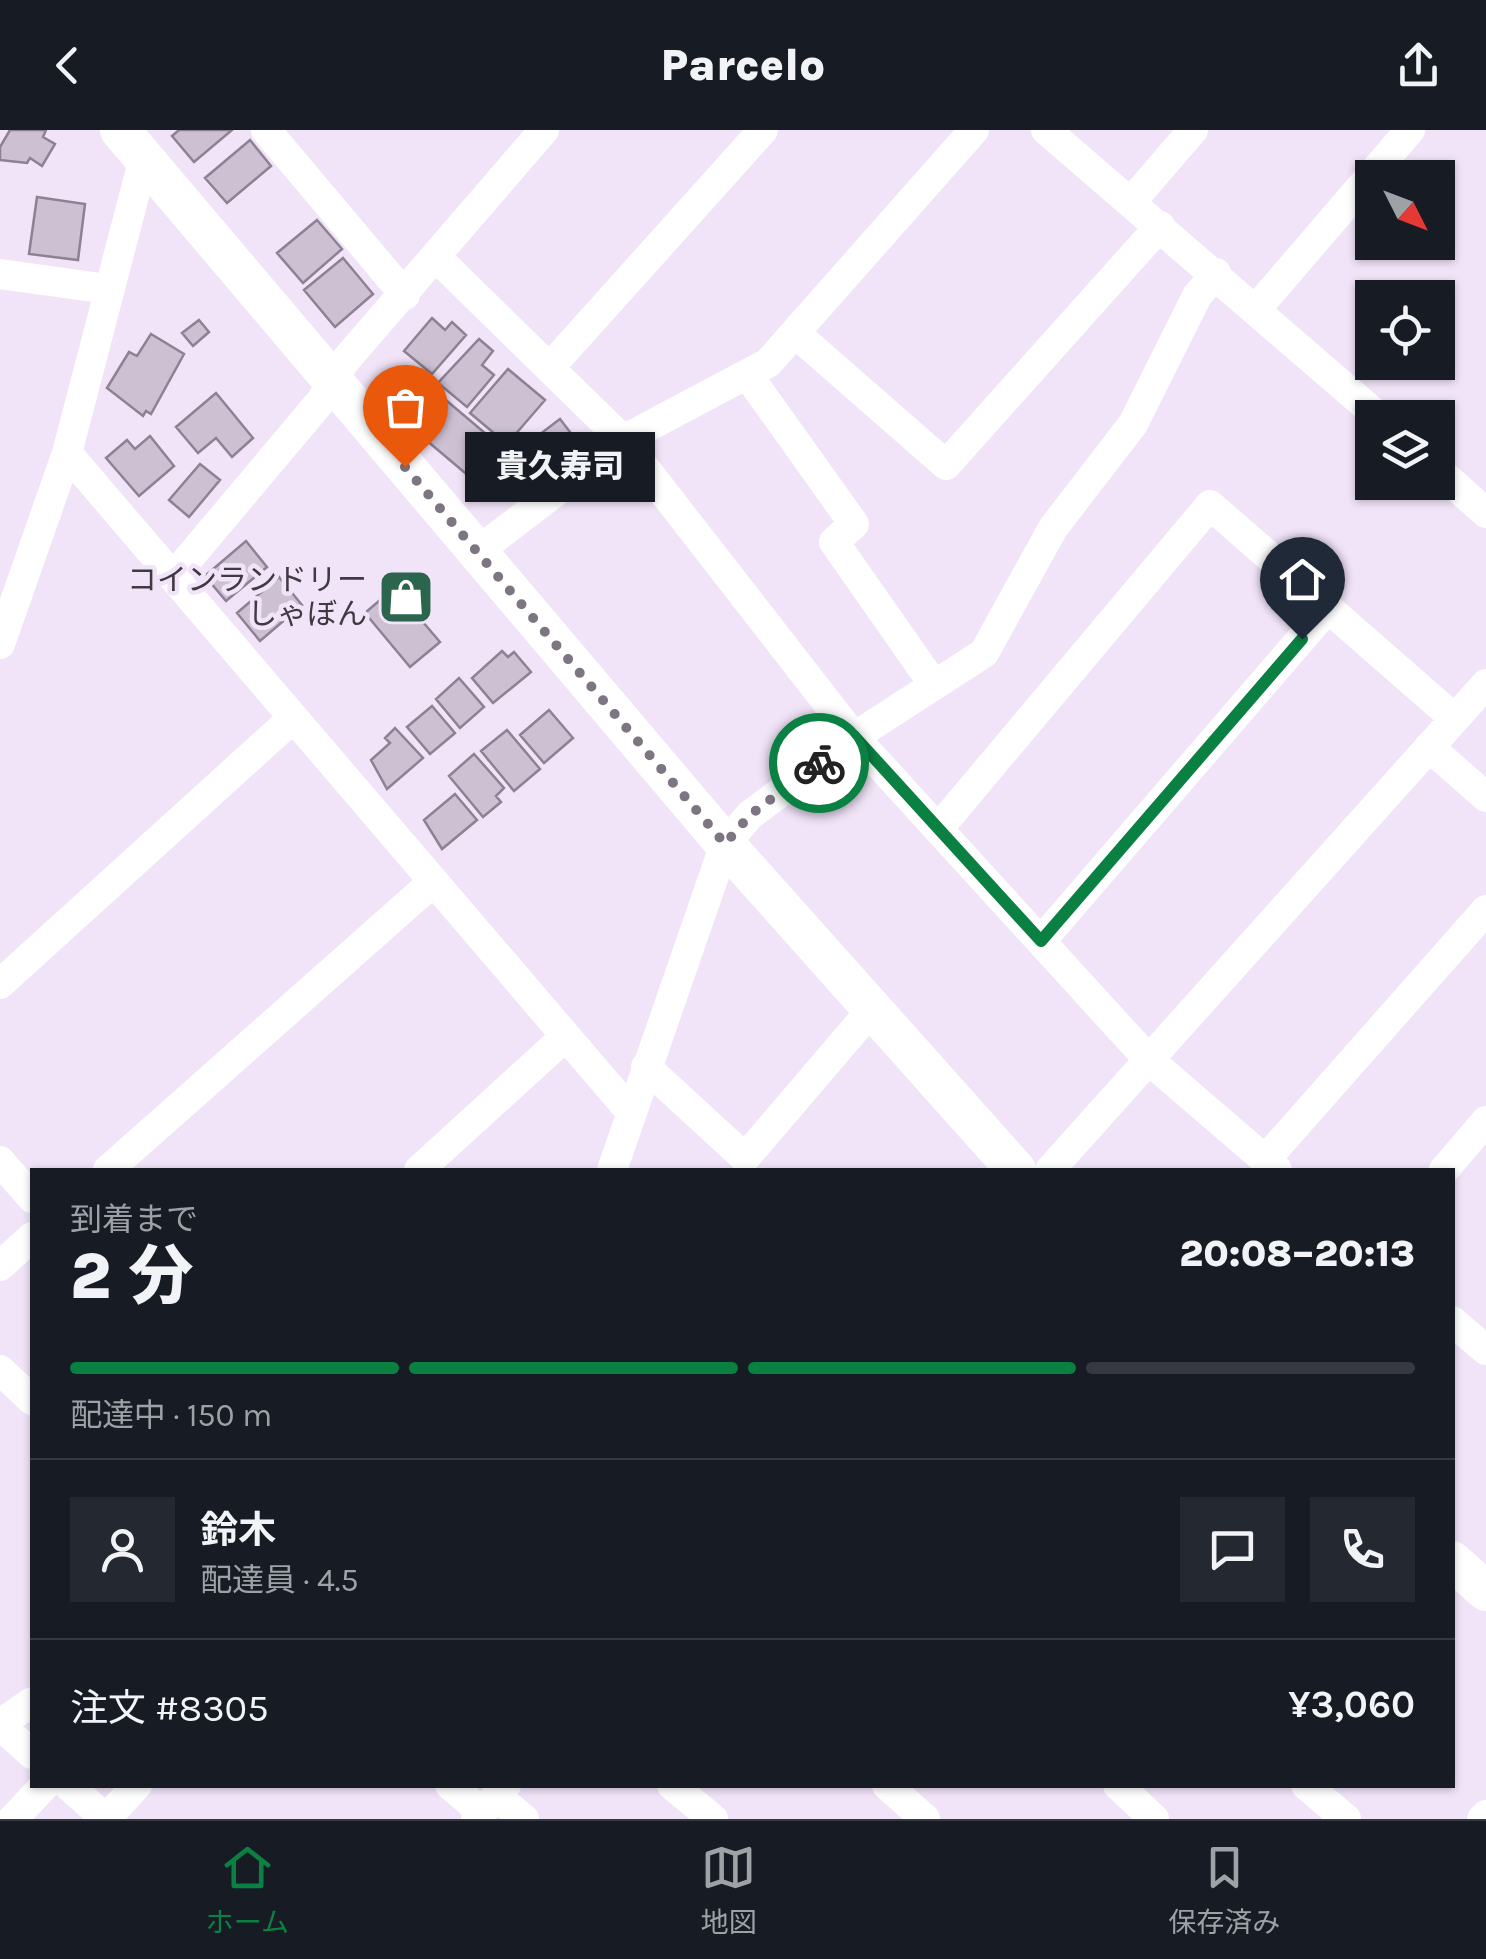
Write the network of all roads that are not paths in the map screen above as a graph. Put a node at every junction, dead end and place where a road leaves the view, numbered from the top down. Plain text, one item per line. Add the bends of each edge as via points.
1 (266, 130) edge
2 (544, 130) edge
3 (763, 130) edge
4 (974, 130) edge
5 (1046, 130) edge
6 (1193, 130) edge
7 (1410, 130) edge
8 (132, 144) edge
9 (1131, 202) junction
10 (1160, 226) junction
11 (436, 258) junction
12 (0, 274) edge
13 (1216, 274) junction
14 (108, 289) junction
15 (405, 294) junction
16 (1258, 308) junction
17 (794, 333) junction
18 (551, 366) junction
19 (747, 374) junction
20 (332, 381) junction
21 (1360, 400) edge
22 (623, 440) junction
23 (67, 453) junction
24 (1455, 485) edge
25 (1486, 513) edge
26 (478, 552) junction
27 (173, 577) junction
28 (1328, 608) junction
29 (0, 644) edge
30 (934, 684) junction
31 (1486, 684) edge
32 (293, 718) junction
33 (1455, 719) junction
34 (854, 736) junction
35 (1429, 747) junction
36 (1486, 797) edge
37 (938, 829) junction
38 (725, 844) junction
39 (434, 882) junction
40 (1486, 910) edge
41 (1041, 941) junction
42 (0, 984) edge
43 (874, 1007) junction
44 (566, 1036) junction
45 (1149, 1060) junction
46 (646, 1068) junction
47 (630, 1111) junction
48 (1486, 1121) edge
49 (0, 1162) edge
50 (1271, 1165) edge
51 (110, 1168) edge
52 (421, 1168) edge
53 (613, 1168) edge
54 (1014, 1168) edge
55 (1052, 1168) edge
56 (1446, 1168) edge
57 (30, 1196) edge
58 (30, 1239) edge
59 (0, 1266) edge
60 (1455, 1324) edge
61 (1486, 1350) edge
62 (0, 1370) edge
63 (30, 1398) edge
64 (1455, 1565) edge
65 (1486, 1591) edge
66 (30, 1703) edge
67 (0, 1725) edge
68 (30, 1752) edge
69 (42, 1788) edge
70 (71, 1788) edge
71 (134, 1788) edge
72 (457, 1788) edge
73 (676, 1788) edge
74 (890, 1788) edge
75 (1121, 1788) edge
76 (1310, 1788) edge
77 (490, 1803) edge
78 (13, 1819) edge
79 (106, 1819) edge
80 (524, 1819) edge
81 (713, 1819) edge
82 (926, 1819) edge
83 (1154, 1819) edge
84 (1346, 1819) edge

1 - 15 street
2 - 11 street
3 - 18 street
4 - 17 street
5 - 9 street
6 - 9 street
7 - 16 street
8 - 14 street
8 - 20 street
9 - 10 street
10 - 13 street
10 - 17 street via 946,465
11 - 15 street
11 - 18 street
12 - 14 street
13 - 16 street
13 - 30 street via 1132,424 1053,528 984,652
14 - 23 street
15 - 20 street
16 - 21 street
17 - 19 street via 768,364
18 - 22 street
19 - 22 street
19 - 30 street via 854,524 834,542
20 - 26 street
20 - 27 street
22 - 26 street
22 - 34 street
23 - 27 street
23 - 29 street
24 - 25 street
26 - 38 street
27 - 32 street
28 - 33 street
28 - 37 street via 1210,505
28 - 41 street
30 - 34 street
31 - 33 street
32 - 39 street
32 - 42 street
33 - 35 street
34 - 37 street
34 - 38 street via 750,815
35 - 36 street
35 - 45 street
37 - 41 street
38 - 43 street
38 - 46 street
39 - 44 street
39 - 51 street
40 - 50 street
41 - 45 street
43 - 46 street via 746,1158
43 - 54 street
44 - 47 street
44 - 52 street
45 - 50 street
45 - 55 street
46 - 47 street
47 - 53 street
48 - 56 street
49 - 57 street
58 - 59 street
60 - 61 street
62 - 63 street
64 - 65 street
66 - 67 street
67 - 68 street
69 - 78 street
70 - 79 street
71 - 79 street
72 - 77 street
73 - 81 street
74 - 82 street
75 - 83 street
76 - 84 street
77 - 80 street

